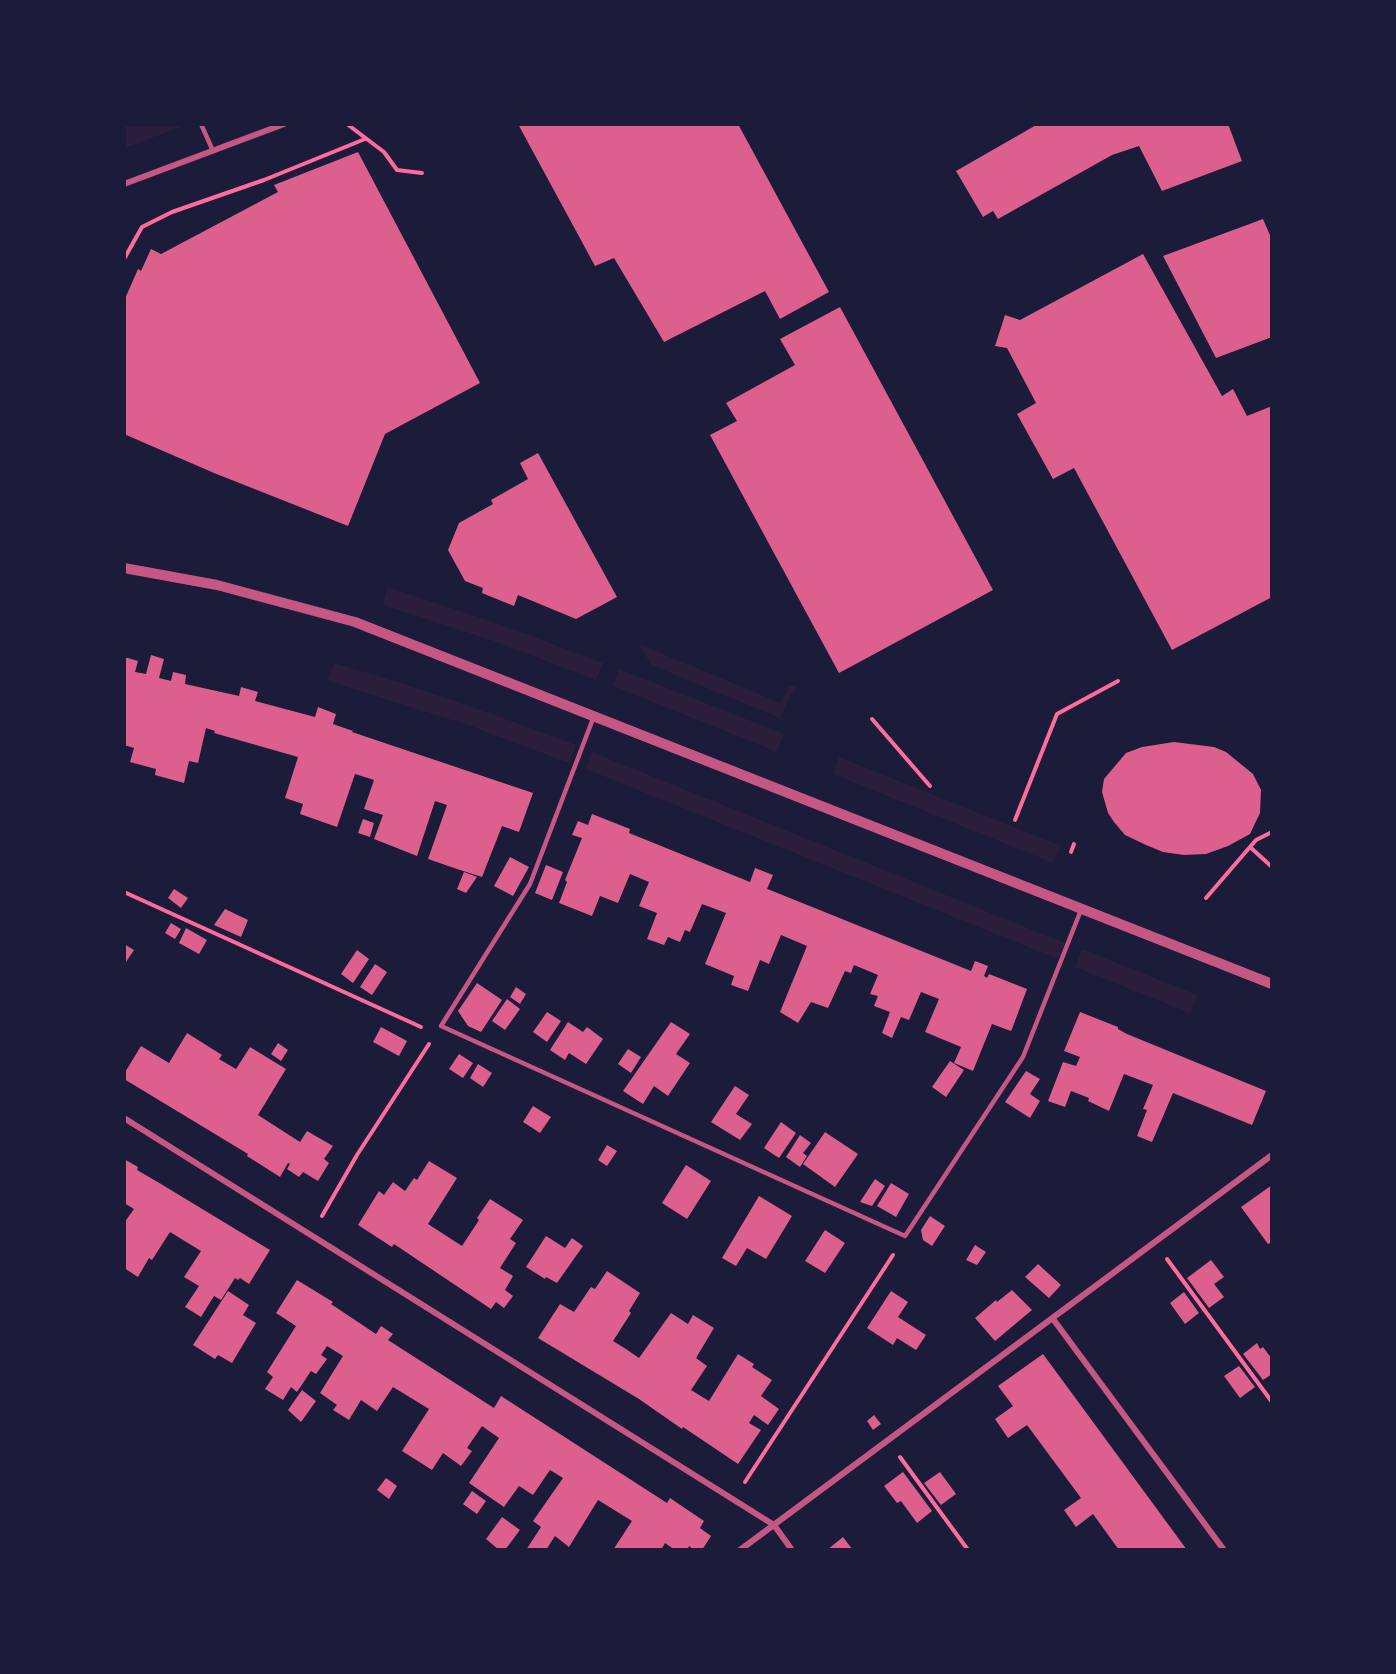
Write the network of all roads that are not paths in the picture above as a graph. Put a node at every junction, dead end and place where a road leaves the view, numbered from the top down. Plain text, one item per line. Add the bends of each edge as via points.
1 (201, 124) edge
2 (284, 124) edge
3 (213, 151) junction
4 (124, 184) edge
5 (124, 568) edge
6 (594, 716) junction
7 (1082, 908) junction
8 (1272, 984) edge
9 (124, 1118) edge
10 (1272, 1155) edge
11 (1053, 1318) junction
12 (774, 1525) junction
13 (740, 1550) edge
14 (792, 1550) edge
15 (1224, 1550) edge

1 - 3 lane
2 - 3 street
3 - 4 street
5 - 6 street via 217,585 355,622
6 - 7 street
6 - 7 lane via 531,885 441,1026 905,1236 1023,1057
7 - 8 street
9 - 12 street
10 - 11 street
11 - 12 street
11 - 15 street
12 - 13 street
12 - 14 street

